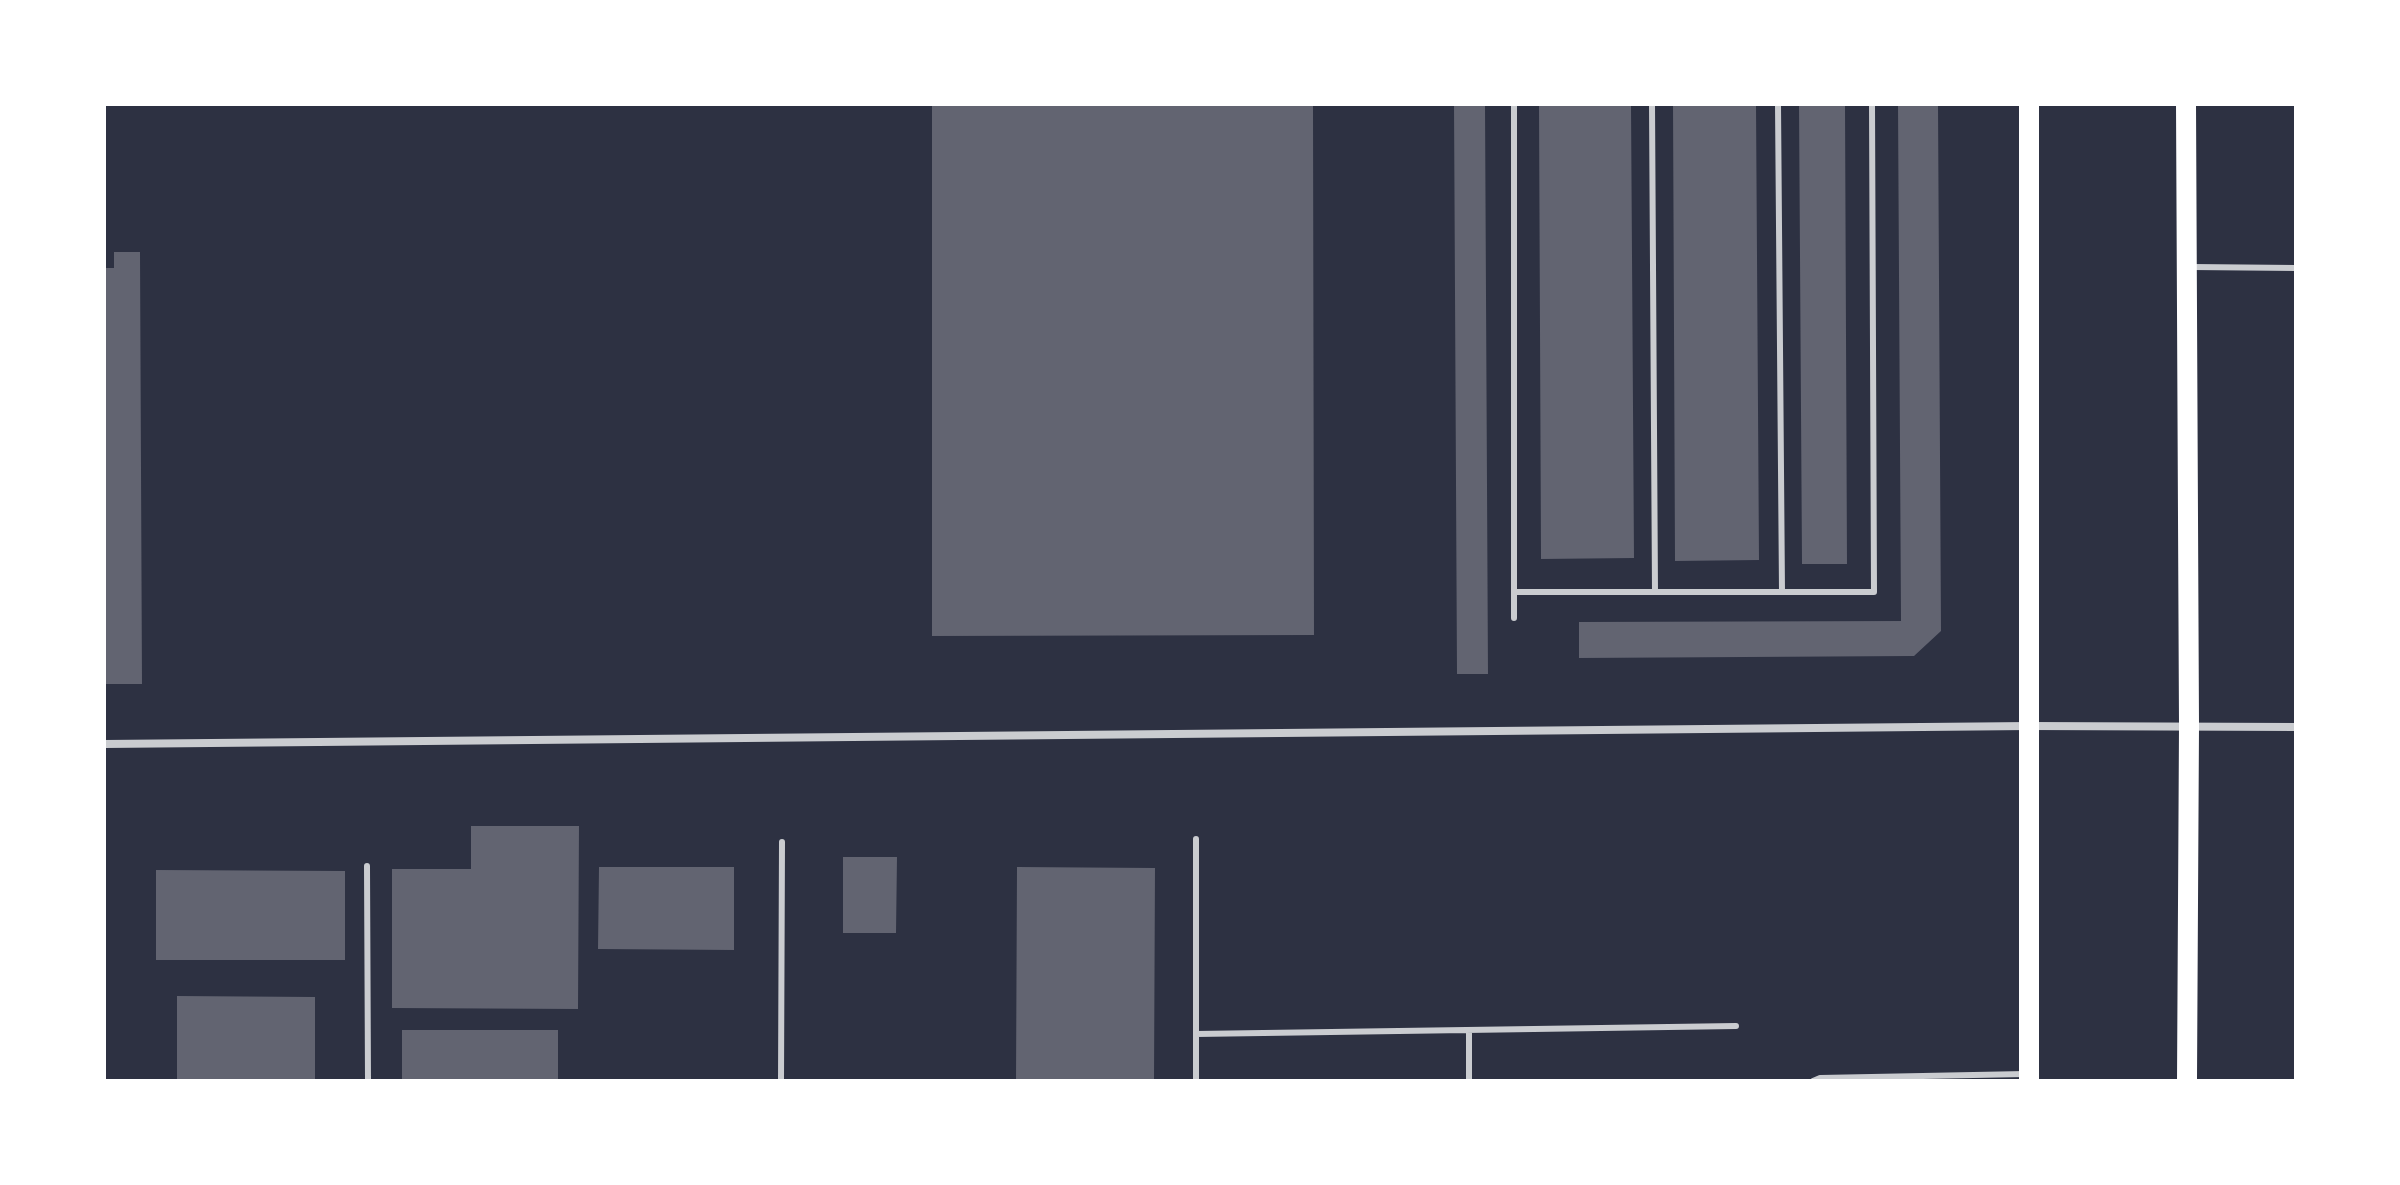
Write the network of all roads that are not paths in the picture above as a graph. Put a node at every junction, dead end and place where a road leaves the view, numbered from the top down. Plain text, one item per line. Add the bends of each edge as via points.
1 (1514, 104) edge
2 (1652, 104) edge
3 (1778, 104) edge
4 (1872, 104) edge
5 (2029, 104) edge
6 (2186, 104) edge
7 (2187, 267) junction
8 (2296, 268) edge
9 (1514, 592) junction
10 (1655, 592) junction
11 (1782, 592) junction
12 (1514, 618) dead end
13 (2029, 726) junction
14 (2189, 726) junction
15 (2296, 727) edge
16 (104, 744) edge
17 (1196, 839) dead end
18 (782, 842) dead end
19 (367, 866) dead end
20 (1736, 1026) dead end
21 (1469, 1030) junction
22 (1196, 1034) junction
23 (2029, 1078) edge
24 (368, 1081) edge
25 (781, 1081) edge
26 (1196, 1081) edge
27 (1469, 1081) edge
28 (1813, 1081) edge
29 (2187, 1081) edge

1 - 9 lane
2 - 10 lane
3 - 11 lane
4 - 11 lane via 1874,592
5 - 13 main road
6 - 7 main road
7 - 8 lane
7 - 14 main road
9 - 10 lane
9 - 12 lane
10 - 11 lane
13 - 14 street
13 - 16 street
13 - 23 main road
14 - 15 street
14 - 29 main road
17 - 22 lane
18 - 25 lane
19 - 24 lane
20 - 21 lane
21 - 22 lane
21 - 27 lane
22 - 26 lane
23 - 28 lane

